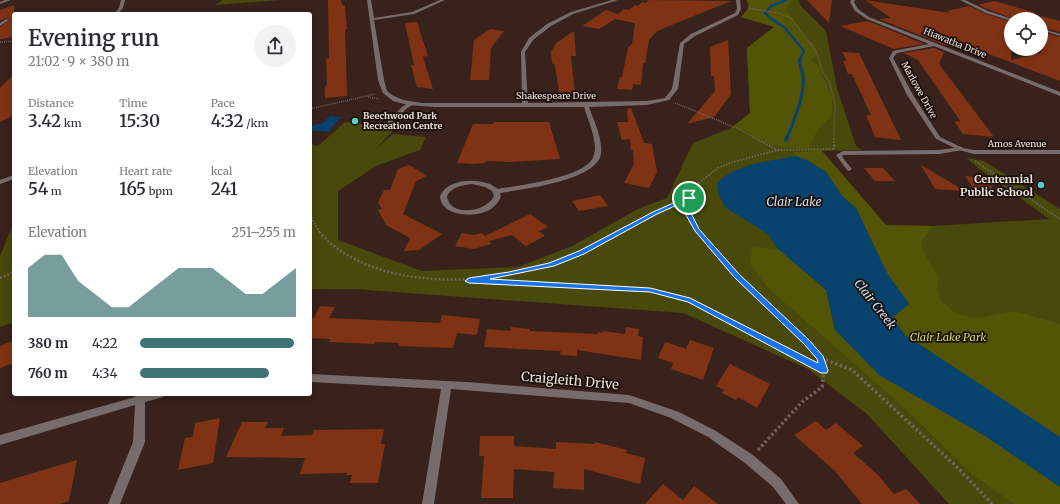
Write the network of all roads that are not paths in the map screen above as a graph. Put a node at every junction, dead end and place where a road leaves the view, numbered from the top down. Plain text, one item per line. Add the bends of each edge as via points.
1 (9, 0) edge
2 (123, 0) edge
3 (369, 0) edge
4 (443, 0) edge
5 (616, 0) edge
6 (738, 0) edge
7 (854, 0) edge
8 (962, 0) edge
9 (0, 3) edge
10 (118, 12) edge
11 (1004, 18) edge
12 (373, 19) junction
13 (7, 20) dead end
14 (0, 25) edge
15 (1048, 31) edge
16 (1060, 35) edge
17 (936, 44) junction
18 (1060, 94) edge
19 (412, 104) junction
20 (525, 105) junction
21 (586, 105) junction
22 (390, 122) dead end
23 (961, 149) junction
24 (1060, 152) edge
25 (973, 155) joint
26 (849, 169) dead end
27 (12, 178) edge
28 (0, 182) edge
29 (497, 191) junction
30 (312, 378) edge
31 (447, 385) junction
32 (139, 396) edge
33 (0, 440) edge
34 (114, 504) edge
35 (428, 504) edge
36 (793, 504) edge

1 - 9 street
2 - 10 street
3 - 12 street
4 - 12 street via 413,13
5 - 20 street via 572,13 531,38 523,52
6 - 21 street, Shakespeare Drive via 737,14 693,35 682,44 675,89 667,99 647,104
7 - 17 street, Hiawatha Drive via 852,2 856,10 868,18
8 - 11 street
12 - 19 street, Shakespeare Drive via 381,80 385,92 395,99
13 - 14 street
15 - 16 street
17 - 18 street, Hiawatha Drive
17 - 23 street, Marlowe Drive via 895,52 891,58 932,132 938,138
19 - 20 street, Shakespeare Drive
19 - 22 street
20 - 21 street, Shakespeare Drive
21 - 29 street via 598,153 594,162 568,176
23 - 25 street, Marlowe Drive
23 - 26 street via 839,155
24 - 25 street, Amos Avenue
27 - 28 street
29 - 29 street via 481,183 463,183 448,190 443,200 449,208 457,211 476,212 494,205 498,197
30 - 31 street, Craigleith Drive
31 - 35 street
31 - 36 street, Craigleith Drive via 629,399 675,415 712,434 749,459 777,484
32 - 33 street
32 - 34 street via 139,442

